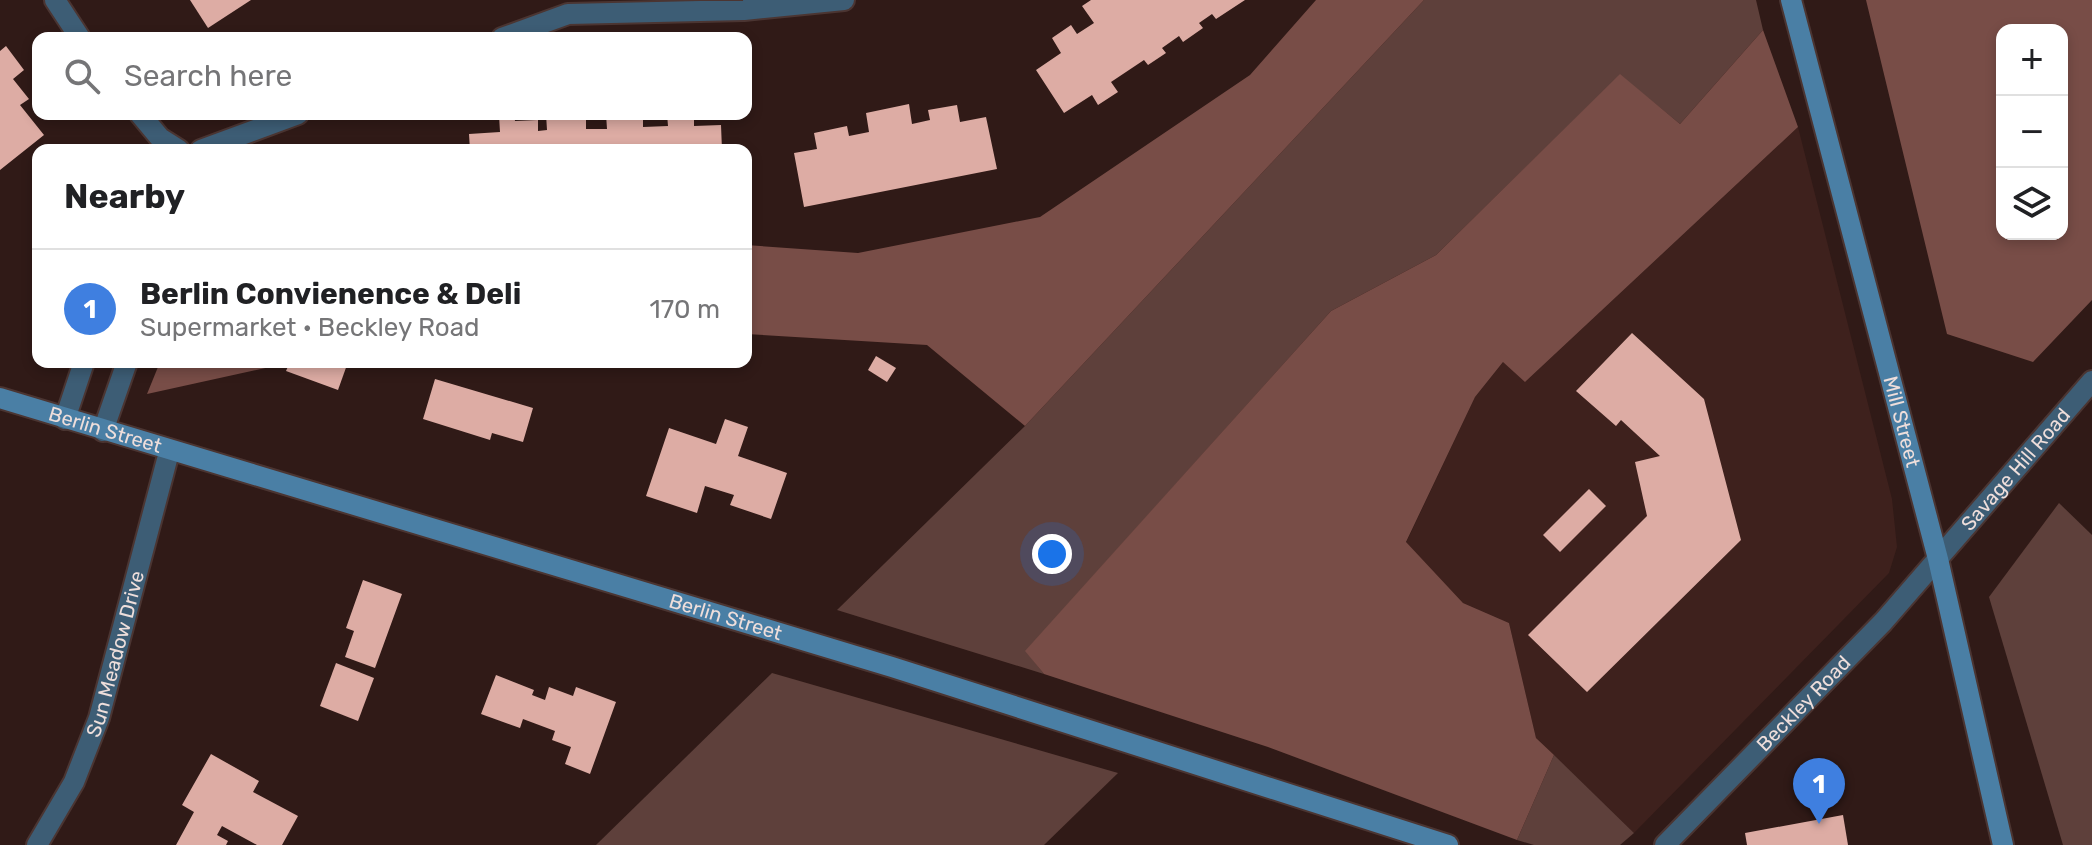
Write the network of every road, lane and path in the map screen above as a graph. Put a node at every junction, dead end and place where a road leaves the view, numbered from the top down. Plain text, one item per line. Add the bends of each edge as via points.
1 (55, 0) edge
2 (844, 0) edge
3 (1791, 0) edge
4 (76, 32) edge
5 (518, 32) edge
6 (144, 120) edge
7 (282, 120) edge
8 (158, 144) edge
9 (217, 144) edge
10 (82, 368) edge
11 (125, 368) edge
12 (2092, 381) edge
13 (0, 398) edge
14 (65, 419) junction
15 (103, 431) junction
16 (169, 452) junction
17 (1938, 559) junction
18 (37, 845) edge
19 (1448, 845) edge
20 (1665, 845) edge
21 (2003, 845) edge

1 - 4 street
2 - 5 street via 744,10 568,14
3 - 17 street, Mill Street
6 - 8 street
7 - 9 street
10 - 14 street
11 - 15 street
12 - 17 street, Savage Hill Road
13 - 14 street, Berlin Street
14 - 15 street, Berlin Street
15 - 16 street, Berlin Street
16 - 18 street, Sun Meadow Drive via 99,718 74,782
16 - 19 street, Berlin Street via 892,667
17 - 20 street, Beckley Road
17 - 21 street, Mill Street

